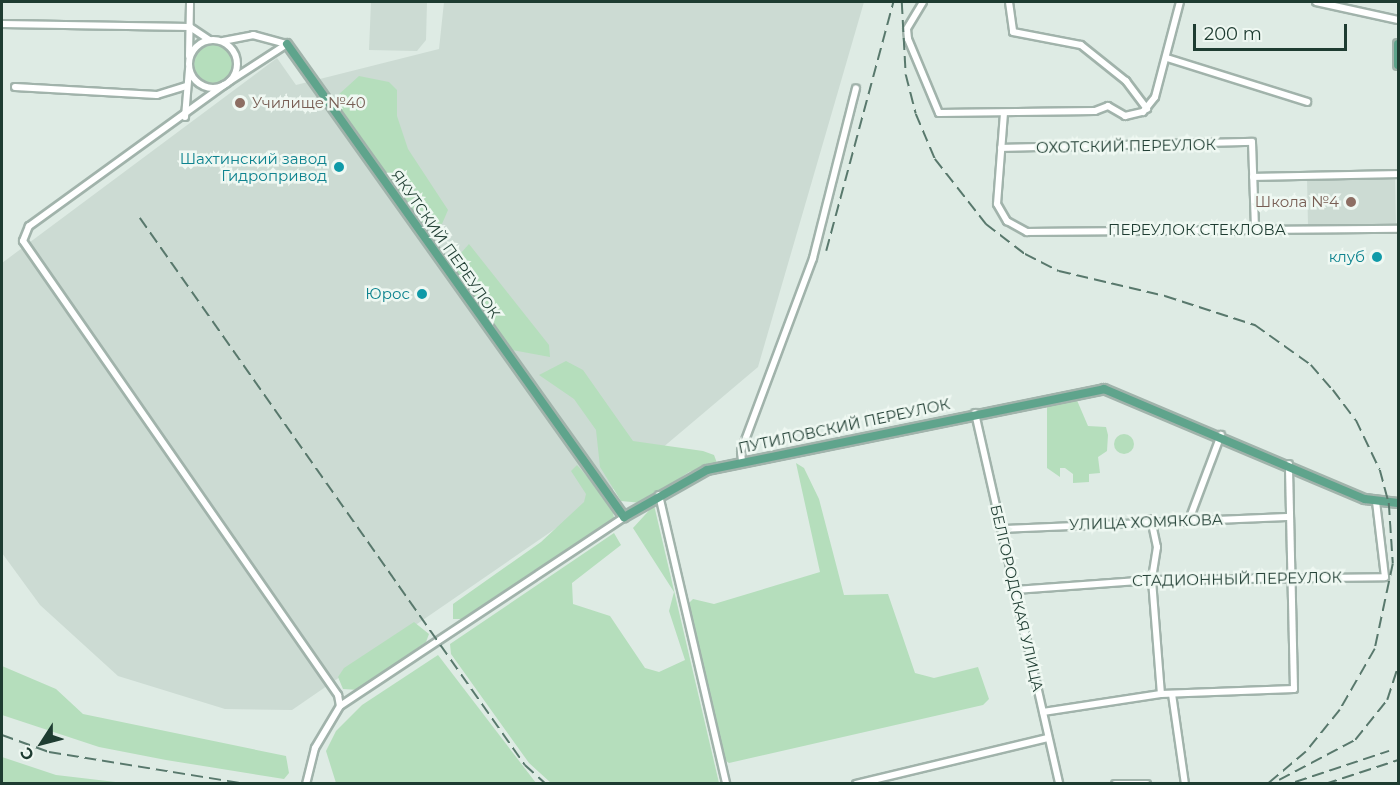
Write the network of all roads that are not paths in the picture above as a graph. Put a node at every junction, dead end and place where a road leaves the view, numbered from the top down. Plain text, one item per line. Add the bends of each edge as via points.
1 (190, 2) edge
2 (923, 2) edge
3 (1009, 2) edge
4 (1180, 2) edge
5 (1316, 2) edge
6 (1398, 20) edge
7 (2, 24) edge
8 (190, 27) junction
9 (210, 40) junction
10 (222, 41) junction
11 (287, 44) junction
12 (1398, 44) edge
13 (1167, 58) junction
14 (189, 65) junction
15 (1398, 65) edge
16 (227, 83) junction
17 (187, 86) junction
18 (15, 87) dead end
19 (856, 88) dead end
20 (1307, 102) dead end
21 (1147, 109) junction
22 (1004, 113) junction
23 (185, 117) junction
24 (1001, 148) junction
25 (1398, 174) edge
26 (1252, 177) junction
27 (1255, 228) junction
28 (1398, 228) edge
29 (975, 413) junction
30 (1222, 435) junction
31 (742, 461) junction
32 (1289, 464) junction
33 (659, 495) junction
34 (1376, 502) junction
35 (1398, 503) edge
36 (624, 517) junction
37 (1290, 517) junction
38 (1151, 519) junction
39 (1189, 520) junction
40 (1002, 529) junction
41 (1291, 576) junction
42 (1152, 580) junction
43 (1015, 590) junction
44 (1161, 694) junction
45 (1172, 694) junction
46 (340, 706) junction
47 (1043, 712) junction
48 (1047, 738) junction
49 (306, 783) edge
50 (726, 783) edge
51 (856, 783) edge
52 (1059, 783) edge
53 (1115, 783) edge
54 (1147, 783) edge
55 (1185, 783) edge

1 - 8 street
2 - 22 street via 907,28 911,56 933,105 939,113 950,115
3 - 21 street via 1008,20 1013,32 1070,39 1097,55
4 - 13 street
5 - 6 street
7 - 8 street
8 - 9 street
8 - 14 street
9 - 10 street
9 - 14 street via 194,48
10 - 11 street via 253,34
10 - 16 street via 236,59
11 - 16 street
11 - 36 main road, ЯКУТСКИЙ ПЕРЕУЛОК
12 - 15 main road
13 - 20 street
13 - 21 street via 1155,97
14 - 16 street via 201,85
14 - 17 street
16 - 23 street
17 - 18 street via 157,95
17 - 23 street
19 - 31 street via 813,258 741,451
21 - 22 street via 1125,116 1108,106 1095,111
22 - 24 street
23 - 46 street via 29,226 24,247 330,684
24 - 26 street, ОХОТСКИЙ ПЕРЕУЛОК via 1251,142
24 - 27 street, ПЕРЕУЛОК СТЕКЛОВА via 997,195 1001,214 1027,232
25 - 26 street
26 - 27 street
27 - 28 street, ПЕРЕУЛОК СТЕКЛОВА
29 - 30 main road, ПУТИЛОВСКИЙ ПЕРЕУЛОК via 1104,388
29 - 31 main road, ПУТИЛОВСКИЙ ПЕРЕУЛОК
29 - 40 street, БЕЛГОРОДСКАЯ УЛИЦА
30 - 32 main road, ПУТИЛОВСКИЙ ПЕРЕУЛОК
30 - 39 street
31 - 33 main road, ПУТИЛОВСКИЙ ПЕРЕУЛОК via 697,473
32 - 34 main road, ПУТИЛОВСКИЙ ПЕРЕУЛОК
32 - 37 street
33 - 36 main road, ПУТИЛОВСКИЙ ПЕРЕУЛОК
33 - 50 street
34 - 35 main road, ПУТИЛОВСКИЙ ПЕРЕУЛОК
34 - 41 street, СТАДИОННЫЙ ПЕРЕУЛОК via 1385,577
36 - 46 street, ПУТИЛОВСКИЙ ПЕРЕУЛОК
37 - 39 street, УЛИЦА ХОМЯКОВА
37 - 41 street
38 - 39 street, УЛИЦА ХОМЯКОВА
38 - 40 street, УЛИЦА ХОМЯКОВА
38 - 42 street via 1157,557
40 - 43 street, БЕЛГОРОДСКАЯ УЛИЦА
41 - 42 street, СТАДИОННЫЙ ПЕРЕУЛОК
41 - 45 street via 1294,689
42 - 43 street, СТАДИОННЫЙ ПЕРЕУЛОК
42 - 44 street
43 - 47 street, БЕЛГОРОДСКАЯ УЛИЦА
44 - 45 street
44 - 47 street
45 - 55 street
46 - 49 street via 315,748
47 - 48 street, БЕЛГОРОДСКАЯ УЛИЦА
48 - 51 street
48 - 52 street, БЕЛГОРОДСКАЯ УЛИЦА
53 - 54 street

